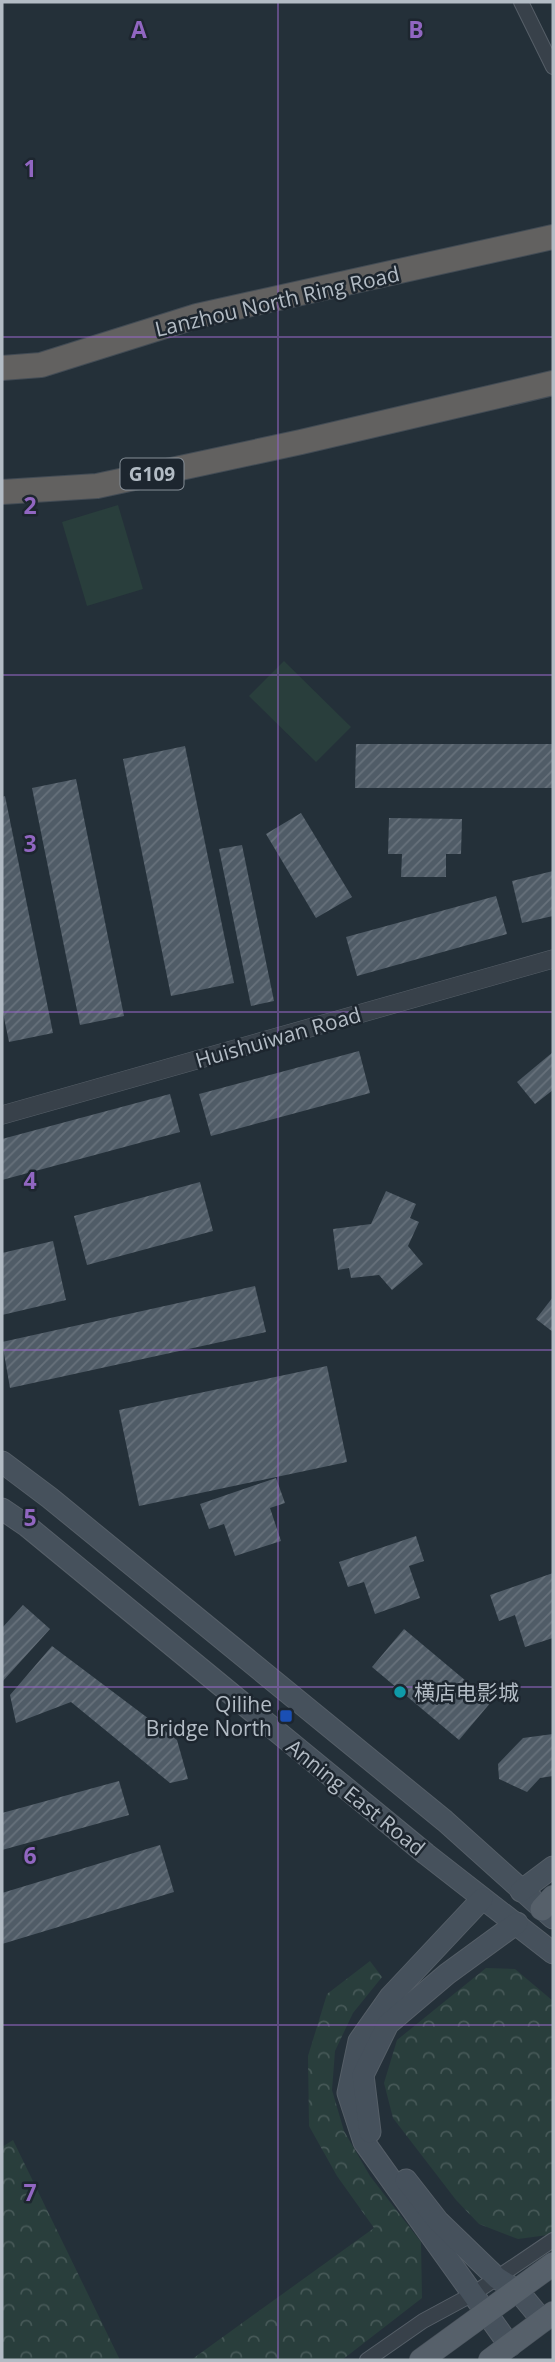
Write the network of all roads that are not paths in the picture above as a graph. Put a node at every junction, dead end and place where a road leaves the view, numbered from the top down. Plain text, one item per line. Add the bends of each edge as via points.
1 (521, 2) edge
2 (553, 67) edge
3 (553, 237) edge
4 (2, 368) edge
5 (553, 383) edge
6 (2, 492) edge
7 (553, 959) edge
8 (2, 1115) edge
9 (2, 1462) edge
10 (2, 1509) edge
11 (553, 1867) edge
12 (521, 1891) junction
13 (482, 1899) junction
14 (550, 1908) edge
15 (517, 1923) junction
16 (553, 1953) edge
17 (553, 2240) edge
18 (553, 2264) edge
19 (497, 2278) junction
20 (518, 2291) junction
21 (479, 2304) junction
22 (548, 2317) edge
23 (510, 2346) junction
24 (367, 2360) edge
25 (421, 2360) edge
26 (490, 2360) edge

1 - 2 street
3 - 4 highway, Lanzhou North Ring Road via 197,316 41,365
5 - 6 highway, G109 via 97,486
7 - 8 street, Huishuiwan Road
9 - 12 main road via 445,1821
10 - 13 main road, Anning East Road
11 - 12 main road
12 - 14 main road
13 - 15 main road, Anning East Road
13 - 21 main road via 390,1997 359,2041 348,2093 364,2142
15 - 16 main road, Anning East Road
15 - 19 main road via 388,2024 363,2075 370,2132 438,2221
17 - 19 street
18 - 20 main road
19 - 20 main road
19 - 21 street
20 - 21 main road
20 - 22 main road
21 - 23 main road
21 - 24 street via 424,2321
21 - 25 main road
22 - 23 main road
23 - 26 main road

